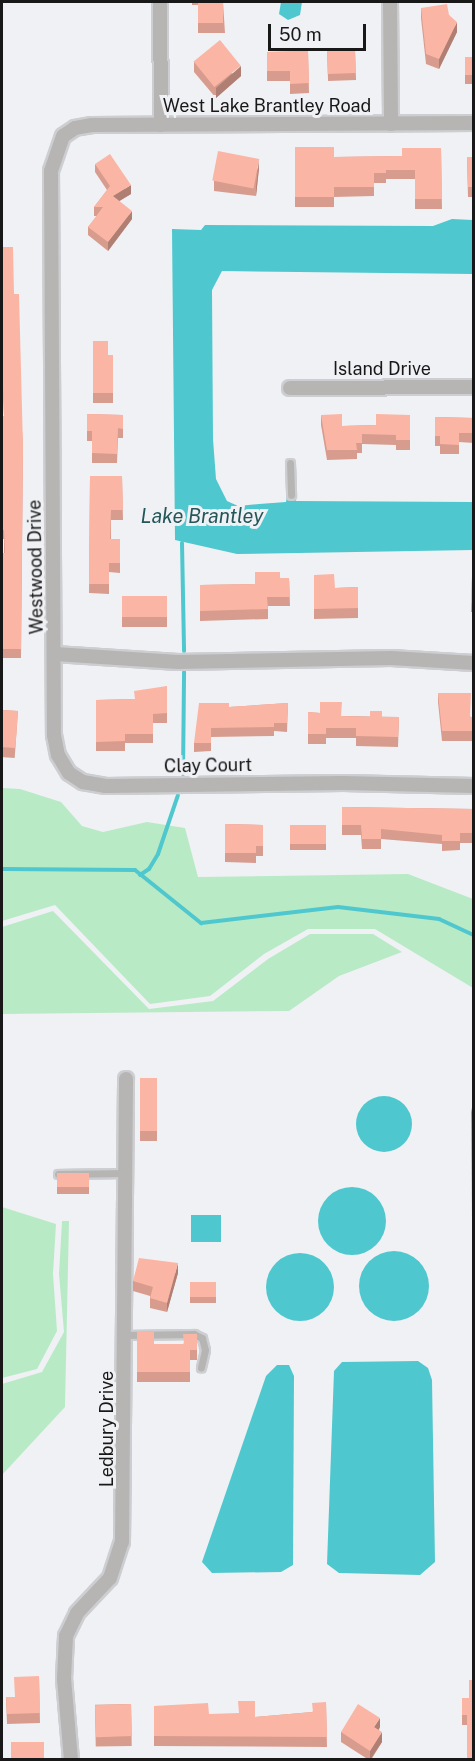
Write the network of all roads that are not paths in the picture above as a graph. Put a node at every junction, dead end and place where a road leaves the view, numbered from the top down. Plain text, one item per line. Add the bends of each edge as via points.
1 (160, 2) edge
2 (390, 2) edge
3 (474, 123) edge
4 (391, 124) junction
5 (161, 125) junction
6 (63, 136) joint
7 (474, 387) edge
8 (290, 388) dead end
9 (290, 463) dead end
10 (291, 495) dead end
11 (55, 654) junction
12 (474, 663) edge
13 (474, 786) edge
14 (126, 1079) dead end
15 (125, 1173) junction
16 (58, 1174) edge
17 (125, 1335) junction
18 (201, 1368) dead end
19 (71, 1760) edge

1 - 5 street
2 - 4 street
3 - 4 street, West Lake Brantley Road
4 - 5 street, West Lake Brantley Road
5 - 6 street, West Lake Brantley Road via 92,125 75,128
6 - 11 street, Westwood Drive via 51,171
7 - 8 street, Island Drive
9 - 10 lane
11 - 12 street, Westwood Drive via 178,662 391,658
11 - 13 street, Clay Court via 54,735 58,755 69,773 83,782 106,786
14 - 15 street, Ledbury Drive
15 - 16 lane
15 - 17 street, Ledbury Drive
17 - 18 lane via 199,1336 205,1350
17 - 19 street, Ledbury Drive via 122,1542 110,1578 76,1613 66,1636 64,1679

